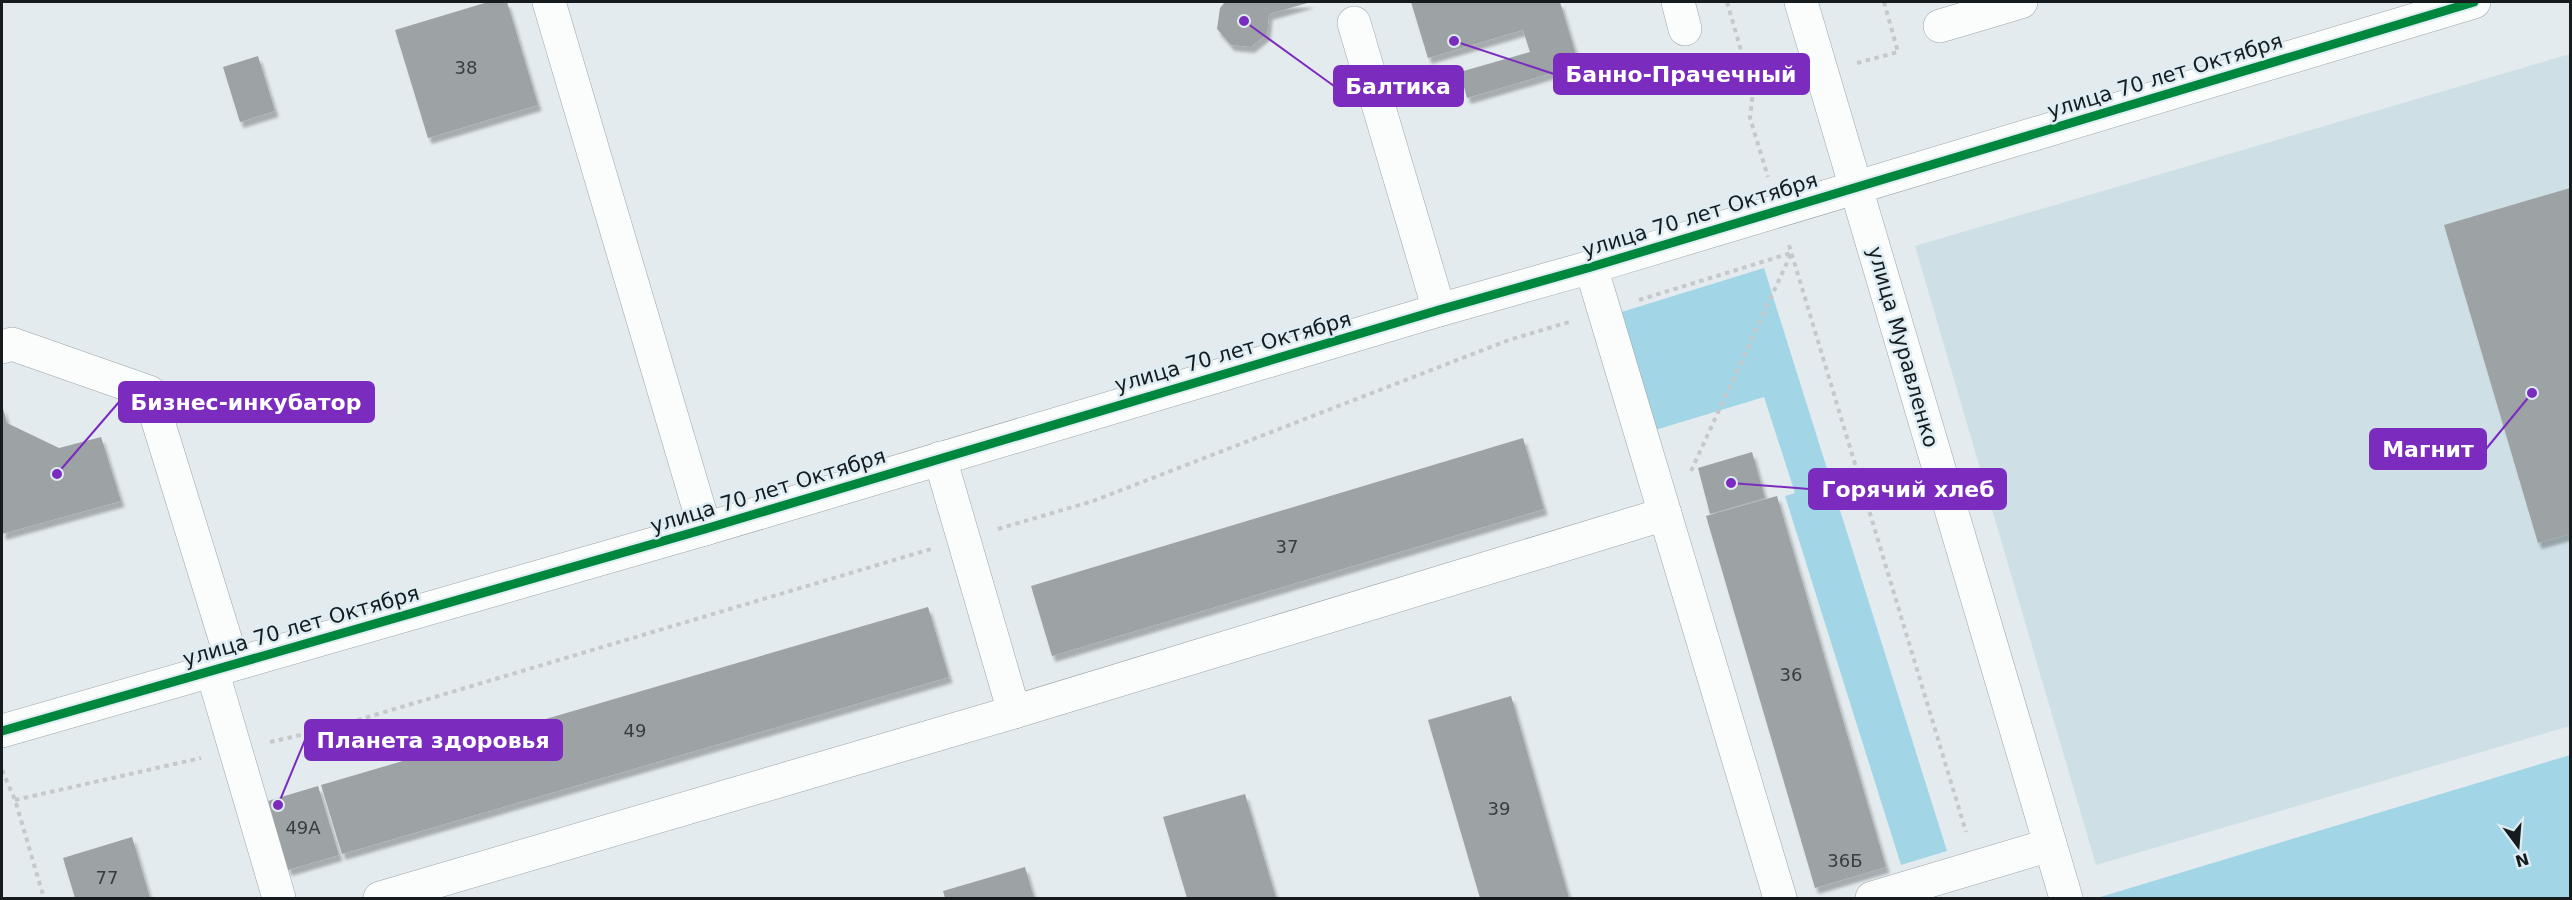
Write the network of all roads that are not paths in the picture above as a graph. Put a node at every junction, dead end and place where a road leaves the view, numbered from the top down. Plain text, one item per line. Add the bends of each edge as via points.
1 (549, 2) edge
2 (1801, 2) edge
3 (2021, 2) edge
4 (2474, 2) edge
5 (1354, 23) dead end
6 (1940, 26) dead end
7 (1856, 188) junction
8 (1591, 267) junction
9 (1439, 310) junction
10 (2, 347) edge
11 (940, 458) junction
12 (1667, 518) junction
13 (705, 529) junction
14 (223, 667) junction
15 (1014, 711) junction
16 (2, 731) edge
17 (2050, 846) junction
18 (279, 898) edge
19 (380, 898) edge
20 (1780, 898) edge
21 (1872, 898) edge
22 (2066, 898) edge

1 - 13 street
2 - 7 street, улица Муравленко
3 - 6 street
4 - 7 street, улица 70 лет Октября
5 - 9 street
7 - 8 street, улица 70 лет Октября
7 - 17 street, улица Муравленко
8 - 9 street, улица 70 лет Октября
8 - 12 street
9 - 11 street, улица 70 лет Октября
10 - 14 street via 12,344 149,392
11 - 13 street, улица 70 лет Октября
11 - 15 street
12 - 15 street
12 - 20 street
13 - 14 street, улица 70 лет Октября
14 - 16 street, улица 70 лет Октября
14 - 18 street via 236,750
15 - 19 street
17 - 21 street
17 - 22 street, улица Муравленко

